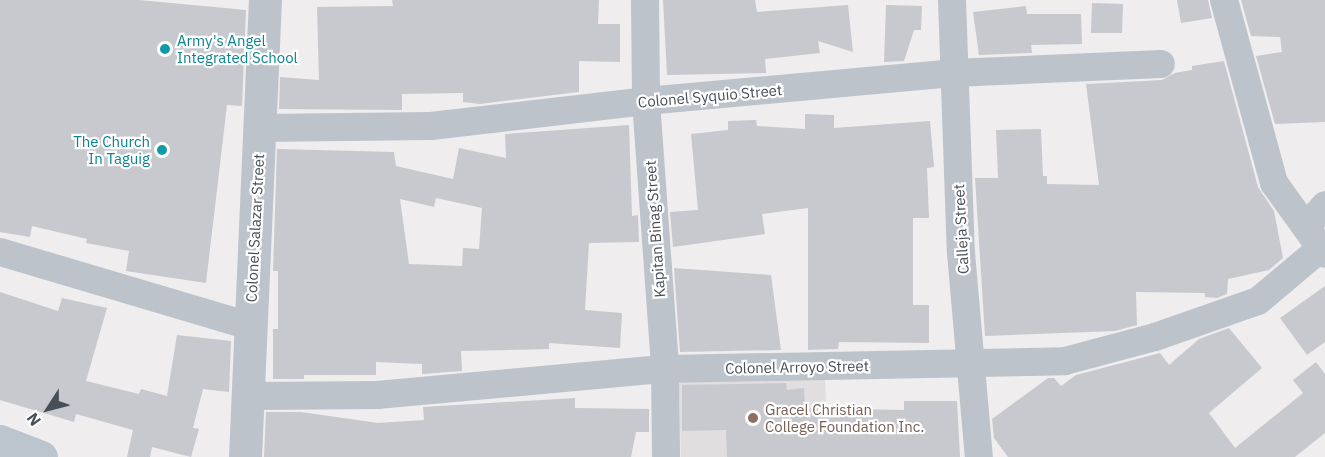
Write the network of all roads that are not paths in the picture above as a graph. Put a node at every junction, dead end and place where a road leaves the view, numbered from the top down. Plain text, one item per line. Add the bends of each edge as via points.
1 (265, 0) edge
2 (645, 0) edge
3 (952, 0) edge
4 (1224, 0) edge
5 (1161, 64) dead end
6 (953, 73) junction
7 (646, 101) junction
8 (260, 128) junction
9 (1325, 205) edge
10 (1317, 243) edge
11 (0, 252) edge
12 (250, 326) junction
13 (970, 363) junction
14 (665, 369) junction
15 (247, 396) junction
16 (0, 441) edge
17 (41, 457) edge
18 (245, 457) edge
19 (666, 457) edge
20 (979, 457) edge

1 - 8 street, Colonel Salazar Street
2 - 7 street, Kapitan Binag Street
3 - 6 street, Calleja Street
4 - 10 street via 1274,183
5 - 6 street, Colonel Syquio Street
6 - 7 street, Colonel Syquio Street
6 - 13 street, Calleja Street
7 - 8 street, Colonel Syquio Street via 431,126
7 - 14 street, Kapitan Binag Street
8 - 12 street, Colonel Salazar Street
9 - 10 street, Colonel Arroyo Street
10 - 13 street, Colonel Arroyo Street via 1258,301 1155,337 1065,361
11 - 12 street
12 - 15 street, Colonel Salazar Street
13 - 14 street, Colonel Arroyo Street
13 - 20 street, Calleja Street
14 - 15 street, Colonel Arroyo Street via 377,395
14 - 19 street, Kapitan Binag Street
15 - 18 street, Colonel Salazar Street
16 - 17 main road

